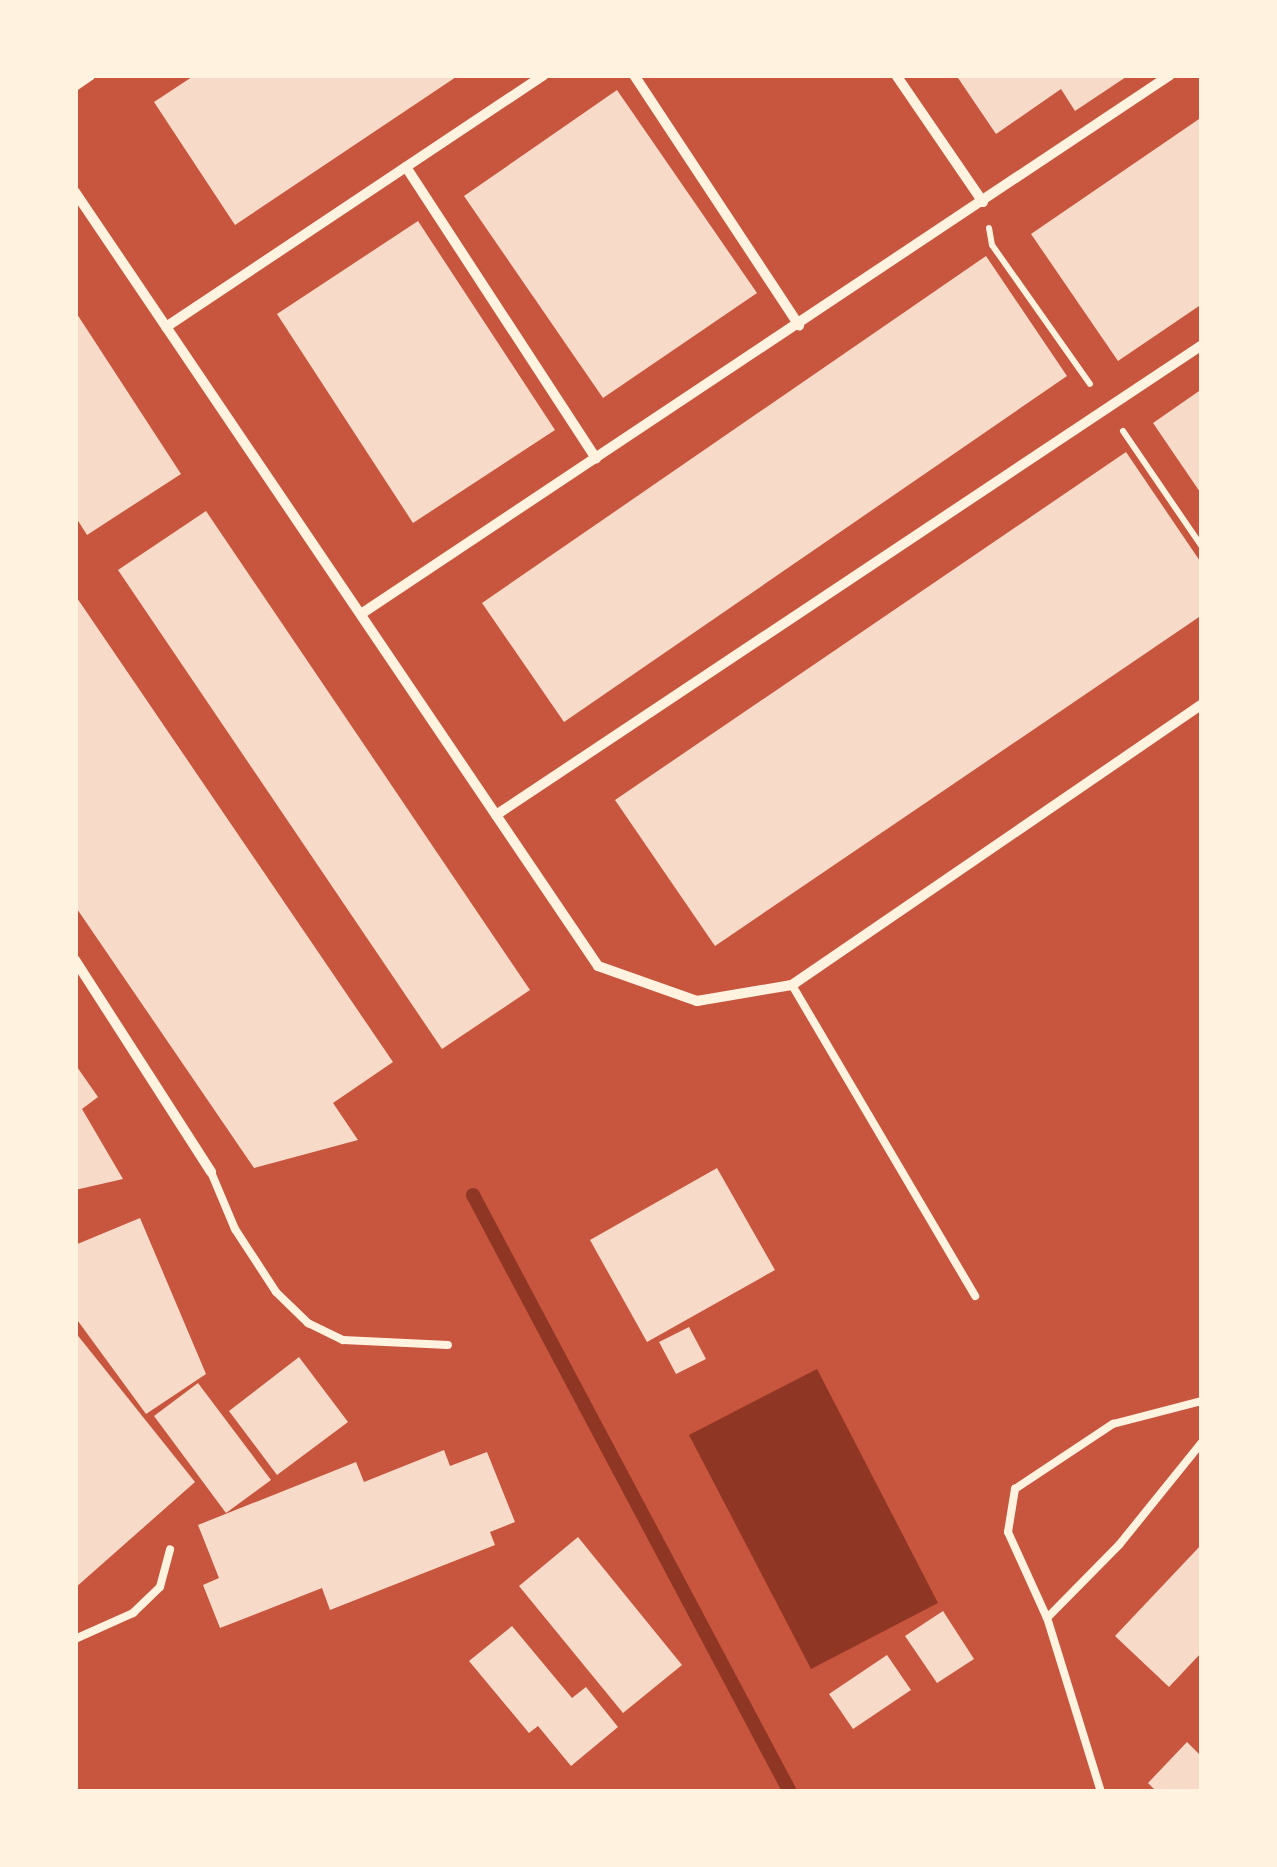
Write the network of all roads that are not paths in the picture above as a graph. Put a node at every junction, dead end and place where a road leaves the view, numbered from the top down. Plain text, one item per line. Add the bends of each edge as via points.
1 (92, 75) edge
2 (544, 75) edge
3 (634, 75) edge
4 (896, 75) edge
5 (1170, 75) edge
6 (75, 86) edge
7 (406, 167) junction
8 (75, 192) edge
9 (984, 202) junction
10 (798, 325) junction
11 (166, 327) junction
12 (1202, 345) edge
13 (596, 458) junction
14 (360, 614) junction
15 (1202, 704) edge
16 (496, 815) junction
17 (75, 960) edge
18 (792, 985) junction
19 (211, 1172) joint
20 (975, 1296) dead end
21 (448, 1345) dead end
22 (1202, 1401) edge
23 (1202, 1442) edge
24 (170, 1549) dead end
25 (1047, 1618) junction
26 (75, 1638) edge
27 (1101, 1792) edge

1 - 6 street
2 - 7 street
3 - 10 street
4 - 9 street
5 - 9 street
7 - 11 street
7 - 13 street
8 - 11 street
9 - 10 street
10 - 13 street
11 - 14 street
12 - 16 street
13 - 14 street
14 - 16 street
15 - 18 street
16 - 18 street via 598,966 696,1001
17 - 19 street
18 - 20 lane
19 - 21 lane via 235,1229 276,1292 308,1323 344,1340
22 - 25 lane via 1113,1424 1015,1489 1008,1532
23 - 25 lane via 1118,1545
24 - 26 lane via 160,1587 133,1613
25 - 27 lane

